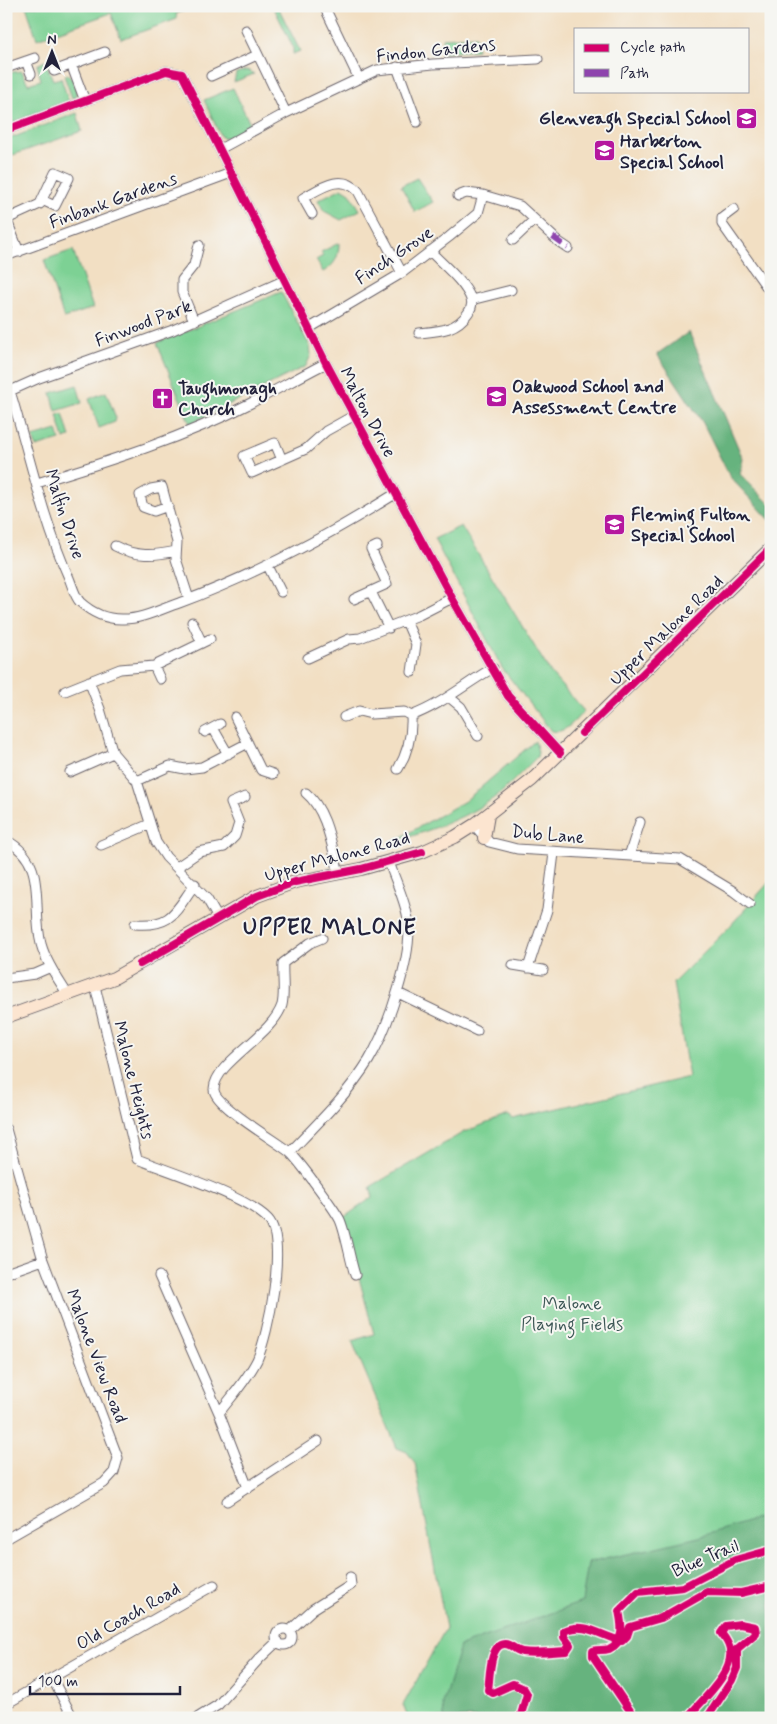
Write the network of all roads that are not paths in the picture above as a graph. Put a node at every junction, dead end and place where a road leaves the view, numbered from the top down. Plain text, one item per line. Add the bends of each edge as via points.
1 (324, 6) edge
2 (246, 30) dead end
3 (105, 52) dead end
4 (257, 54) junction
5 (538, 59) dead end
6 (71, 64) junction
7 (6, 68) edge
8 (397, 68) junction
9 (54, 71) dead end
10 (31, 74) dead end
11 (211, 76) dead end
12 (359, 79) junction
13 (85, 101) junction
14 (286, 113) junction
15 (417, 122) dead end
16 (6, 130) edge
17 (220, 149) junction
18 (231, 173) junction
19 (483, 195) junction
20 (458, 196) dead end
21 (42, 200) dead end
22 (734, 209) dead end
23 (312, 214) dead end
24 (6, 218) edge
25 (534, 220) junction
26 (513, 240) dead end
27 (199, 245) dead end
28 (568, 248) dead end
29 (430, 251) junction
30 (19, 252) junction
31 (6, 256) edge
32 (402, 273) junction
33 (285, 280) junction
34 (511, 290) dead end
35 (771, 293) edge
36 (471, 300) junction
37 (194, 321) junction
38 (308, 328) junction
39 (419, 333) dead end
40 (326, 363) junction
41 (8, 388) edge
42 (353, 416) junction
43 (282, 460) dead end
44 (37, 483) junction
45 (395, 494) junction
46 (168, 506) dead end
47 (115, 546) dead end
48 (377, 546) dead end
49 (771, 548) edge
50 (176, 551) junction
51 (268, 566) junction
52 (282, 592) dead end
53 (371, 592) junction
54 (452, 598) junction
55 (190, 599) junction
56 (354, 599) dead end
57 (406, 621) junction
58 (192, 622) dead end
59 (388, 628) junction
60 (308, 658) dead end
61 (154, 666) junction
62 (493, 668) junction
63 (412, 672) dead end
64 (160, 679) dead end
65 (89, 681) junction
66 (65, 691) dead end
67 (449, 697) junction
68 (411, 716) junction
69 (235, 717) dead end
70 (344, 717) dead end
71 (213, 728) dead end
72 (478, 736) dead end
73 (248, 743) junction
74 (113, 753) junction
75 (228, 754) junction
76 (560, 754) junction
77 (73, 767) dead end
78 (398, 769) dead end
79 (273, 774) dead end
80 (137, 781) junction
81 (306, 793) dead end
82 (245, 797) dead end
83 (488, 815) junction
84 (640, 822) dead end
85 (150, 824) junction
86 (474, 825) junction
87 (484, 838) junction
88 (6, 840) edge
89 (104, 840) dead end
90 (554, 853) junction
91 (629, 856) junction
92 (388, 862) junction
93 (177, 867) junction
94 (339, 873) junction
95 (195, 884) junction
96 (750, 904) dead end
97 (218, 918) junction
98 (135, 924) dead end
99 (322, 938) dead end
100 (512, 965) dead end
101 (51, 966) junction
102 (528, 968) junction
103 (543, 970) dead end
104 (6, 978) edge
105 (95, 986) junction
106 (398, 993) junction
107 (68, 995) junction
108 (6, 1016) edge
109 (477, 1031) dead end
110 (6, 1128) edge
111 (290, 1152) junction
112 (43, 1260) junction
113 (6, 1274) edge
114 (355, 1275) dead end
115 (160, 1276) dead end
116 (219, 1413) junction
117 (318, 1441) dead end
118 (248, 1488) junction
119 (226, 1501) dead end
120 (6, 1539) edge
121 (350, 1577) dead end
122 (214, 1585) dead end
123 (52, 1678) junction
124 (6, 1704) edge
125 (73, 1718) edge
126 (197, 1718) edge

1 - 12 street
2 - 4 street
3 - 6 street
4 - 11 street
4 - 14 street
5 - 8 street, Findon Gardens
6 - 9 street
6 - 13 street
7 - 10 street via 31,60
8 - 12 street, Findon Gardens via 377,70
8 - 15 street
12 - 14 street, Findon Gardens
13 - 16 street
13 - 17 street, Malton Drive via 166,71 174,71 182,74 187,82
14 - 17 street, Findon Gardens
17 - 18 street, Malton Drive
18 - 30 street, Finbank Gardens
18 - 33 street, Malton Drive
19 - 20 street via 466,193
19 - 25 street via 520,206
19 - 29 street, Finch Grove via 478,213
21 - 24 street via 40,204
22 - 35 street via 722,218 722,224
23 - 32 street via 303,198 339,181 352,184
24 - 30 street
25 - 26 street
25 - 28 street
27 - 37 street via 194,265 182,280 182,292
29 - 32 street, Finch Grove
29 - 36 street
30 - 31 street, Finbank Gardens
32 - 38 street, Finch Grove
33 - 37 street, Finwood Park
33 - 38 street, Malton Drive
34 - 36 street
36 - 39 street via 472,308 462,322 445,331
37 - 41 street, Finwood Park
38 - 40 street, Malton Drive
40 - 42 street, Malton Drive
40 - 44 street via 252,403 158,444
41 - 44 street, Malfin Drive
42 - 43 street via 326,431 306,449
42 - 45 street, Malton Drive
44 - 55 street, Malfin Drive via 55,547 79,601 98,614 121,619 145,615
45 - 51 street, Malfin Drive via 328,535
45 - 54 street, Malton Drive
46 - 50 street via 177,542
47 - 50 street via 127,553 146,556
48 - 53 street via 371,550 387,584
49 - 76 main road, Upper Malone Road
50 - 55 street
51 - 52 street
51 - 55 street, Malfin Drive
53 - 56 street
53 - 59 street
54 - 57 street
54 - 62 street, Malton Drive
57 - 59 street
57 - 63 street via 416,644
58 - 61 street via 206,641
59 - 60 street via 349,639
61 - 64 street
61 - 65 street via 120,669
62 - 67 street
62 - 76 street, Malton Drive via 508,696
65 - 66 street
65 - 74 street
67 - 68 street
67 - 72 street via 461,707
68 - 70 street via 404,712 370,714 359,711
68 - 78 street via 410,741
69 - 73 street
71 - 75 street
73 - 75 street
73 - 79 street via 261,770
74 - 77 street
74 - 80 street
75 - 80 street via 202,767 185,769 170,766
76 - 83 main road, Upper Malone Road via 524,788
80 - 85 street
81 - 94 street via 314,799 329,835
82 - 93 street via 231,803 239,823 235,836 224,847 199,852
83 - 86 main road, Upper Malone Road
83 - 87 main road
84 - 91 street
85 - 89 street
85 - 93 street via 156,842
86 - 87 street
86 - 92 main road, Upper Malone Road via 422,852
87 - 90 street, Dub Lane via 496,845
88 - 101 street via 26,854 33,868 40,936
90 - 91 street, Dub Lane
90 - 102 street via 547,910
91 - 96 street, Dub Lane via 680,859
92 - 94 main road, Upper Malone Road
92 - 106 street via 408,919 410,938
93 - 95 street
94 - 97 main road, Upper Malone Road via 276,888
95 - 97 street
95 - 98 street via 169,920 159,924
97 - 105 main road, Upper Malone Road via 140,964
99 - 111 street via 310,942 283,963 282,1005 265,1031 229,1062 215,1084 215,1096
100 - 102 street
101 - 104 street via 35,974
101 - 107 street
102 - 103 street
105 - 107 main road, Upper Malone Road
105 - 116 street, Malone Heights via 137,1159 229,1196 256,1209 270,1221 275,1289 265,1337 245,1379
106 - 109 street
106 - 111 street via 369,1060 336,1103
107 - 108 main road, Upper Malone Road
110 - 112 street, Malone View Road
111 - 114 street via 340,1220
112 - 113 street
112 - 120 street, Malone View Road via 118,1458 114,1472 104,1483
115 - 116 street
116 - 118 street
117 - 118 street
118 - 119 street
121 - 126 street via 351,1585 313,1609 289,1631 279,1631 278,1641 218,1706
122 - 123 street, Old Coach Road
123 - 124 street, Old Coach Road
123 - 125 street

